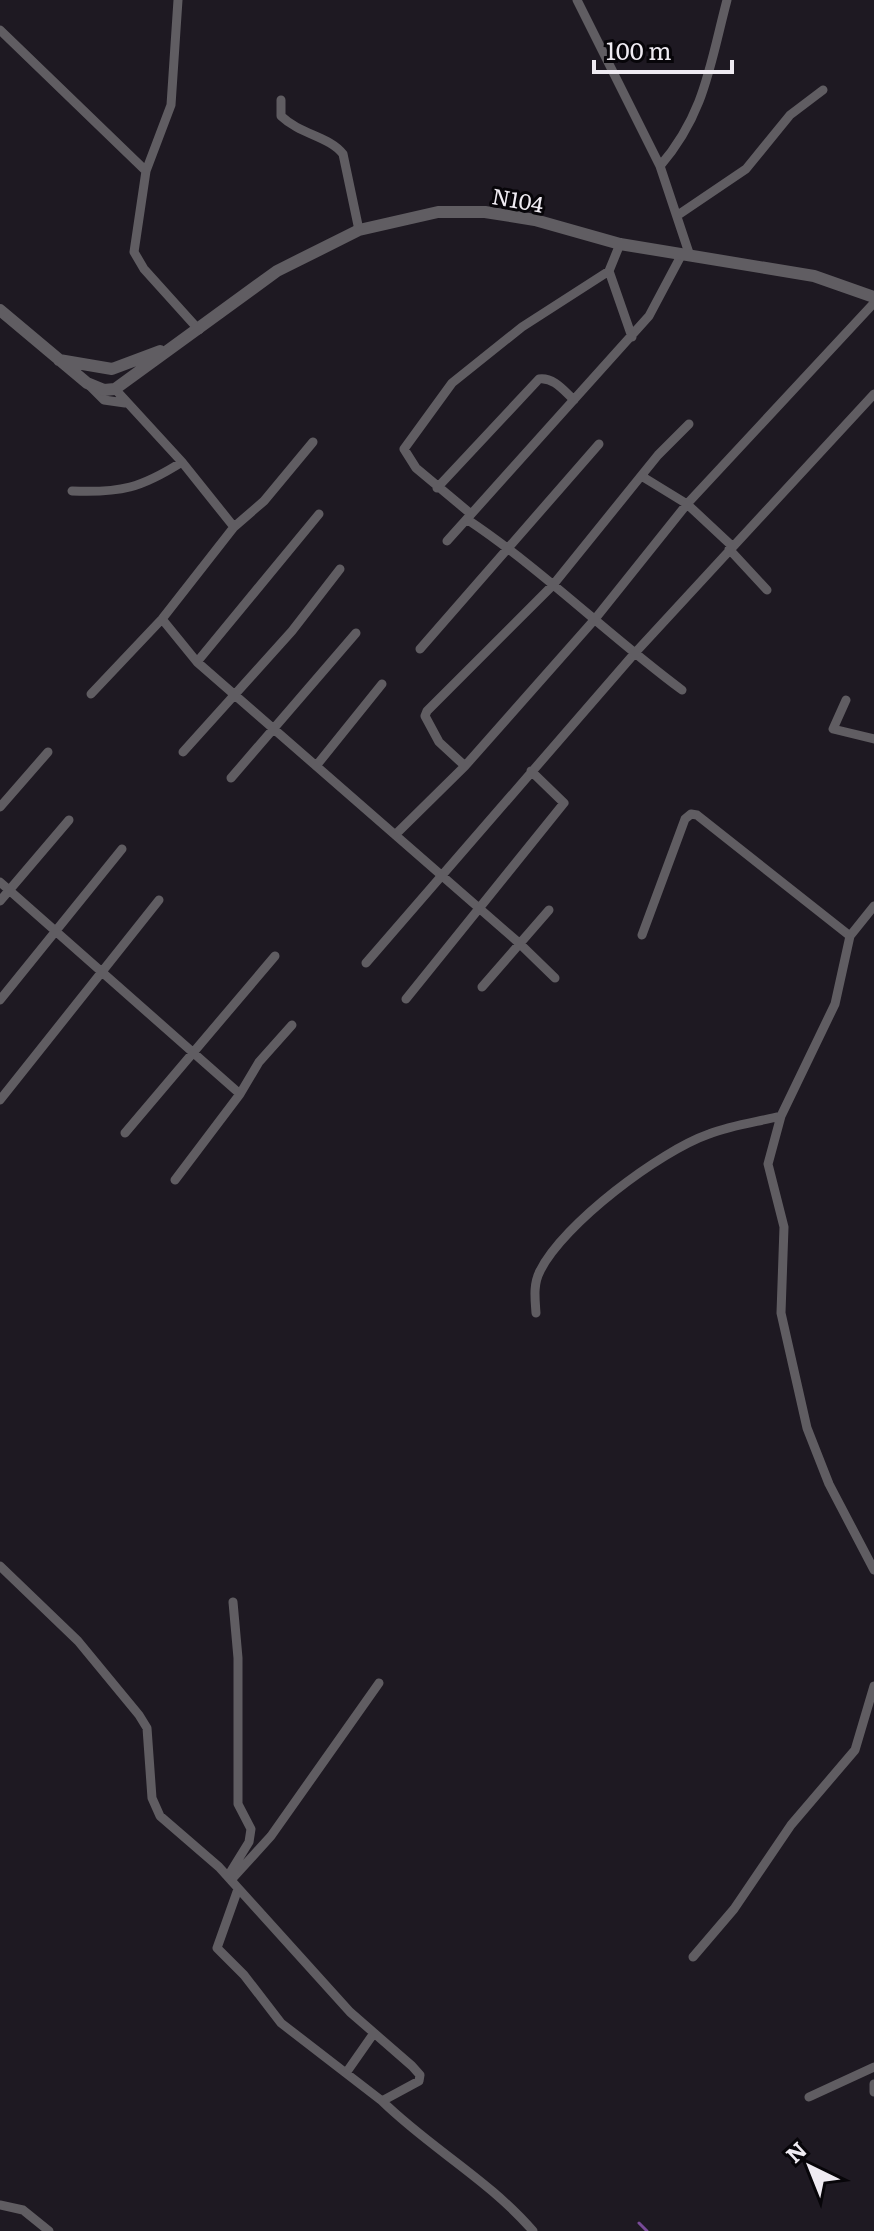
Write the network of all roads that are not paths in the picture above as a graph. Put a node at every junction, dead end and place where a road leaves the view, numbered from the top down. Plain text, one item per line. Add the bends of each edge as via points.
1 (178, 0) edge
2 (577, 0) edge
3 (727, 0) edge
4 (0, 30) edge
5 (823, 90) dead end
6 (281, 100) dead end
7 (660, 166) junction
8 (146, 171) junction
9 (678, 215) junction
10 (359, 230) junction
11 (620, 244) junction
12 (686, 255) junction
13 (609, 271) junction
14 (874, 297) edge
15 (874, 303) edge
16 (0, 310) edge
17 (199, 330) junction
18 (632, 337) junction
19 (182, 343) junction
20 (57, 360) junction
21 (87, 383) junction
22 (115, 389) junction
23 (874, 394) edge
24 (574, 400) junction
25 (125, 403) junction
26 (689, 424) dead end
27 (313, 442) dead end
28 (599, 444) dead end
29 (182, 462) junction
30 (643, 477) junction
31 (437, 488) junction
32 (72, 491) dead end
33 (687, 504) junction
34 (319, 514) dead end
35 (469, 517) junction
36 (234, 527) junction
37 (447, 541) dead end
38 (730, 547) junction
39 (510, 548) junction
40 (340, 569) dead end
41 (553, 585) junction
42 (767, 590) dead end
43 (162, 619) junction
44 (595, 619) junction
45 (356, 633) dead end
46 (420, 649) dead end
47 (634, 654) junction
48 (197, 662) junction
49 (382, 684) dead end
50 (682, 690) dead end
51 (91, 694) dead end
52 (237, 695) junction
53 (846, 700) dead end
54 (273, 729) junction
55 (874, 739) edge
56 (48, 752) dead end
57 (183, 752) dead end
58 (316, 766) junction
59 (465, 766) junction
60 (531, 771) junction
61 (231, 778) dead end
62 (0, 807) edge
63 (69, 820) dead end
64 (396, 834) junction
65 (122, 849) dead end
66 (441, 876) junction
67 (0, 882) edge
68 (9, 890) junction
69 (159, 900) dead end
70 (0, 901) edge
71 (874, 906) edge
72 (479, 908) junction
73 (549, 910) dead end
74 (57, 934) junction
75 (642, 935) dead end
76 (850, 936) junction
77 (519, 943) junction
78 (275, 956) dead end
79 (366, 963) dead end
80 (101, 975) junction
81 (555, 978) dead end
82 (482, 987) dead end
83 (406, 999) dead end
84 (0, 1000) edge
85 (292, 1025) dead end
86 (192, 1053) junction
87 (240, 1094) junction
88 (0, 1100) edge
89 (781, 1116) junction
90 (125, 1133) dead end
91 (175, 1180) dead end
92 (536, 1313) dead end
93 (0, 1566) edge
94 (874, 1570) edge
95 (233, 1602) dead end
96 (379, 1683) dead end
97 (874, 1686) edge
98 (229, 1878) junction
99 (238, 1889) junction
100 (693, 1957) dead end
101 (374, 2033) junction
102 (874, 2067) edge
103 (346, 2073) junction
104 (874, 2084) edge
105 (874, 2092) edge
106 (809, 2097) dead end
107 (382, 2101) junction
108 (0, 2205) edge
109 (49, 2231) edge
110 (533, 2231) edge

1 - 8 street via 171,105
2 - 7 street
3 - 7 street via 700,104 682,140
4 - 8 street
5 - 9 street via 790,115 746,169
6 - 10 street via 281,116 295,129 343,154
7 - 9 street
8 - 17 street via 134,252
9 - 12 street
10 - 11 street, N104 / N104 via 438,212 485,212
10 - 17 street, N104 / N104 via 277,271
11 - 12 street, N104 / N104
11 - 13 street
12 - 14 street, N104 / N104 via 814,276
12 - 18 street
13 - 18 street
13 - 31 street via 522,327 452,383 404,449 407,459
15 - 33 street
16 - 20 street
17 - 19 street, N104 / N104
18 - 24 street
19 - 20 street, N104 via 112,369
19 - 22 street, N104
20 - 21 street
21 - 22 street
21 - 25 street via 104,400
22 - 25 street
23 - 38 street
24 - 31 street via 557,384 539,379
24 - 35 street
25 - 29 street
26 - 30 street
27 - 36 street via 264,501
28 - 39 street
29 - 32 street via 146,485
29 - 36 street
30 - 33 street
30 - 41 street
31 - 35 street
33 - 38 street
33 - 44 street
34 - 48 street
35 - 37 street
35 - 39 street
36 - 43 street
38 - 42 street
38 - 47 street
39 - 41 street
39 - 46 street
40 - 52 street
41 - 44 street
41 - 59 street via 427,711 439,742
43 - 48 street
43 - 51 street
44 - 47 street
44 - 59 street
45 - 54 street
47 - 50 street
47 - 60 street
48 - 52 street
49 - 58 street
52 - 54 street
52 - 57 street
53 - 55 street via 833,729
54 - 58 street
54 - 61 street
56 - 62 street
58 - 64 street
59 - 64 street
60 - 66 street
60 - 72 street via 564,803
63 - 68 street
64 - 66 street
65 - 74 street
66 - 72 street
66 - 79 street
67 - 68 street
68 - 70 street
68 - 74 street
69 - 80 street
71 - 76 street
72 - 77 street
72 - 83 street
73 - 77 street
74 - 80 street
74 - 84 street
75 - 76 street via 691,814
76 - 89 street via 835,1004
77 - 81 street
77 - 82 street
78 - 86 street
80 - 86 street
80 - 88 street
85 - 87 street via 259,1062
86 - 87 street
86 - 90 street
87 - 91 street
89 - 92 street via 710,1133 676,1149 613,1195 553,1250 538,1273
89 - 94 street via 768,1164 784,1227 781,1313 807,1428
93 - 98 street via 78,1641 139,1715 147,1728 154,1808
95 - 98 street via 238,1804 251,1829
96 - 98 street via 271,1836
97 - 100 street via 855,1750 791,1825 734,1909
98 - 99 street
99 - 101 street
99 - 103 street via 217,1948 281,2023
101 - 103 street
101 - 107 street via 421,2078
102 - 106 street
103 - 107 street
104 - 105 street
107 - 110 street via 415,2133 486,2183
108 - 109 street via 23,2210

